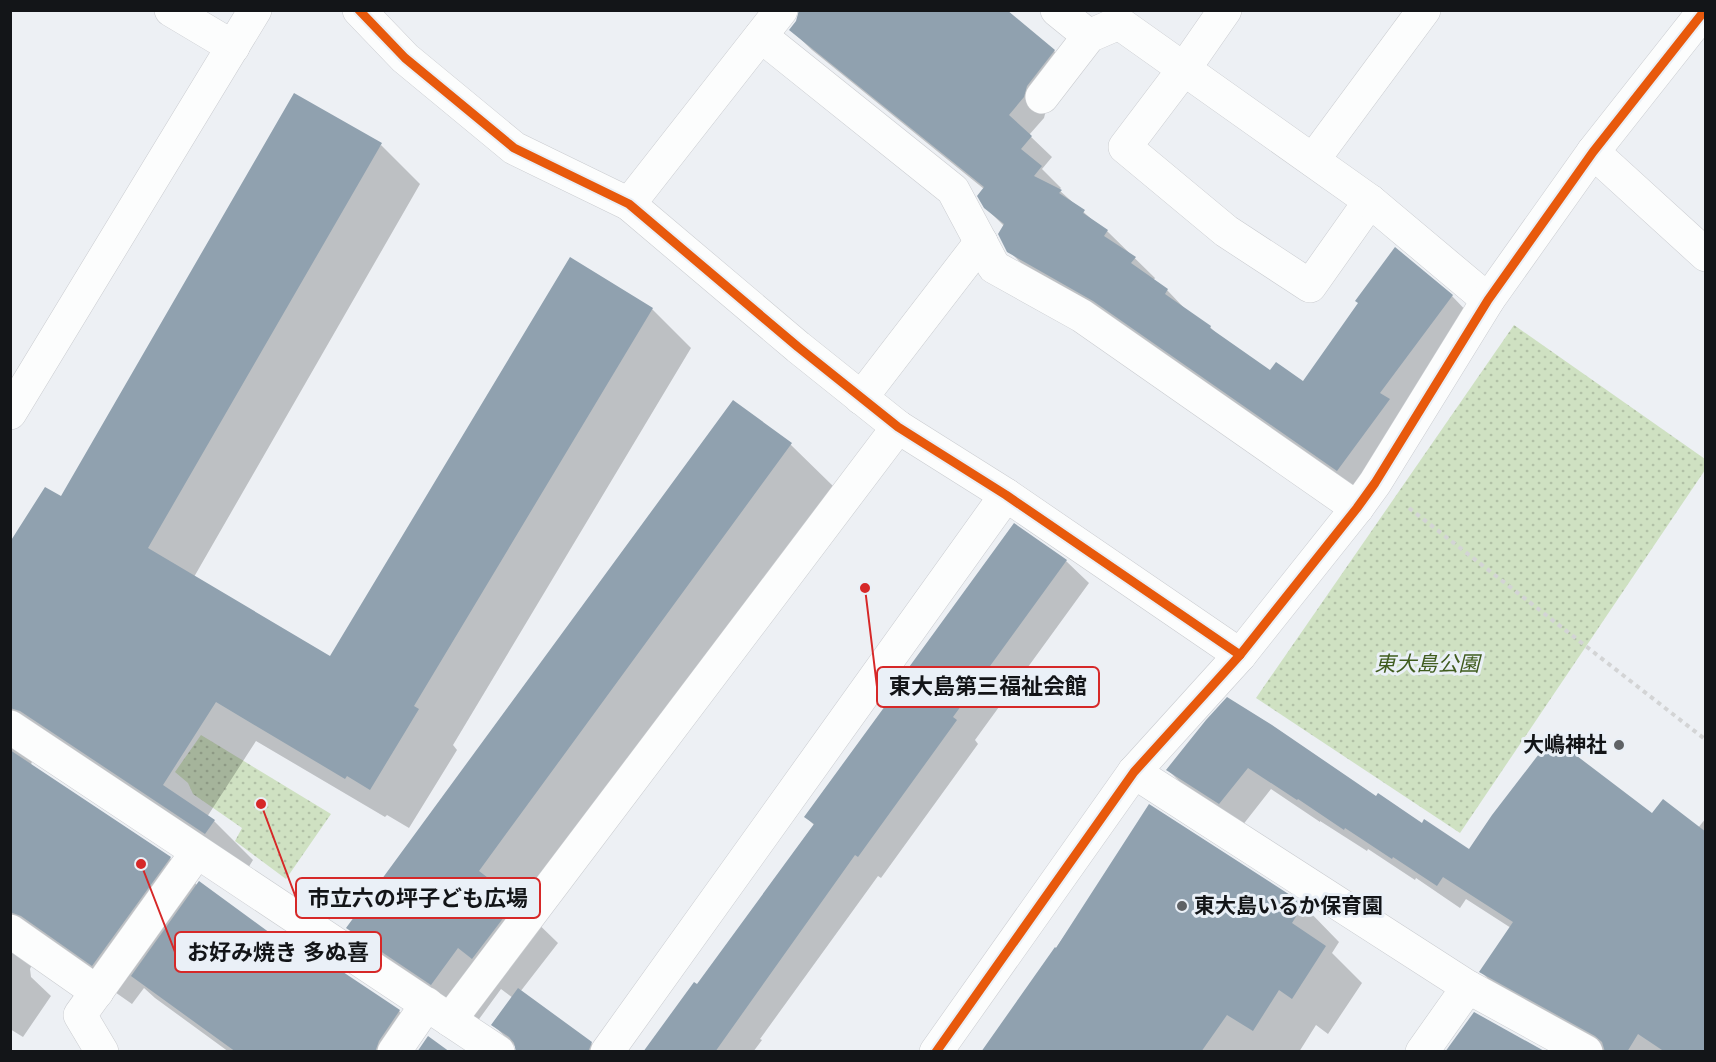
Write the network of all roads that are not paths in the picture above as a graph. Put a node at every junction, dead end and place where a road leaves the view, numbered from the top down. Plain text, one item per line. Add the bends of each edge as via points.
1 (171, 10) edge
2 (255, 10) edge
3 (359, 10) edge
4 (781, 10) edge
5 (1057, 10) edge
6 (1225, 10) edge
7 (1424, 10) edge
8 (1691, 16) edge
9 (761, 36) junction
10 (1089, 36) junction
11 (233, 47) junction
12 (1184, 69) junction
13 (1042, 98) dead end
14 (1593, 152) junction
15 (1312, 160) junction
16 (1370, 201) junction
17 (629, 204) junction
18 (981, 242) junction
19 (1706, 255) edge
20 (1488, 300) junction
21 (861, 398) junction
22 (10, 413) edge
23 (898, 427) junction
24 (1006, 495) junction
25 (1366, 495) junction
26 (1240, 655) junction
27 (10, 727) edge
28 (1134, 772) junction
29 (197, 852) junction
30 (10, 931) edge
31 (1468, 987) junction
32 (97, 992) junction
33 (438, 1012) junction
34 (102, 1052) edge
35 (394, 1052) edge
36 (498, 1052) edge
37 (607, 1052) edge
38 (936, 1052) edge
39 (1422, 1052) edge
40 (1586, 1052) edge

1 - 11 street
2 - 11 street
3 - 17 street via 405,58 514,148
4 - 9 street
5 - 10 street
6 - 12 street
7 - 15 street
8 - 14 street
9 - 17 street
9 - 18 street via 954,190
10 - 12 street via 1119,23
10 - 13 street
11 - 22 street
12 - 15 street
12 - 16 street via 1125,147 1226,231 1310,286
14 - 19 street
14 - 20 street
15 - 16 street
16 - 20 street
17 - 21 street
18 - 21 street
18 - 25 street via 994,267 1082,316
20 - 25 street
21 - 23 street
23 - 24 street
23 - 33 street
24 - 26 street
24 - 37 street
25 - 26 street
26 - 28 street
27 - 29 street
28 - 31 street
28 - 38 street
29 - 32 street
29 - 33 street
30 - 32 street
31 - 39 street
31 - 40 street
32 - 34 street via 80,1015
33 - 35 street
33 - 36 street

